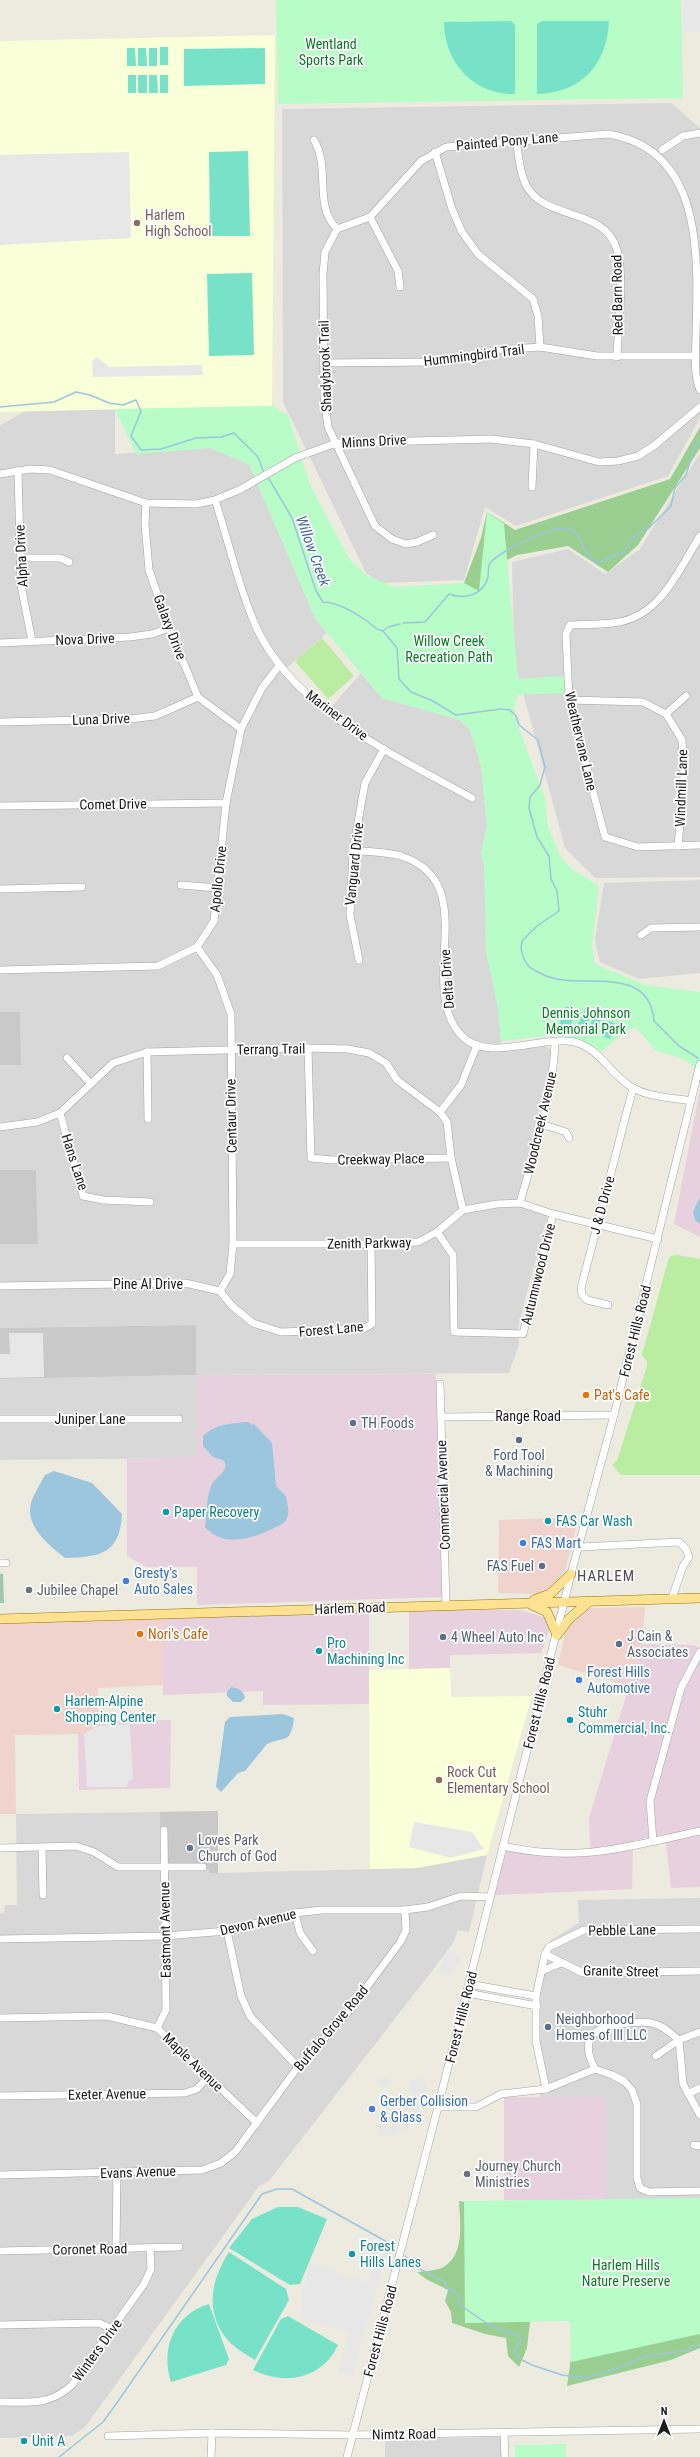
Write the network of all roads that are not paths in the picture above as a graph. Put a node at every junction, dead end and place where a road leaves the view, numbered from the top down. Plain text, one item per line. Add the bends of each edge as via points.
1 (700, 133) edge
2 (314, 140) dead end
3 (516, 141) junction
4 (662, 150) junction
5 (435, 152) junction
6 (676, 165) dead end
7 (370, 217) junction
8 (699, 225) edge
9 (337, 229) junction
10 (400, 287) dead end
11 (540, 347) junction
12 (696, 356) junction
13 (617, 357) junction
14 (324, 363) junction
15 (700, 390) edge
16 (700, 407) edge
17 (336, 443) junction
18 (534, 444) junction
19 (18, 471) junction
20 (0, 474) edge
21 (532, 487) dead end
22 (215, 500) junction
23 (146, 503) junction
24 (433, 534) dead end
25 (700, 536) edge
26 (20, 558) junction
27 (69, 562) dead end
28 (170, 628) junction
29 (32, 641) junction
30 (0, 643) edge
31 (279, 666) junction
32 (686, 696) dead end
33 (198, 697) junction
34 (569, 700) junction
35 (666, 714) junction
36 (0, 722) edge
37 (241, 729) junction
38 (384, 749) junction
39 (472, 798) dead end
40 (226, 803) junction
41 (0, 806) edge
42 (700, 845) edge
43 (678, 846) junction
44 (353, 850) junction
45 (181, 885) dead end
46 (82, 887) dead end
47 (218, 888) junction
48 (0, 889) edge
49 (700, 927) edge
50 (641, 935) dead end
51 (197, 947) junction
52 (359, 960) dead end
53 (0, 970) edge
54 (555, 1043) junction
55 (477, 1046) junction
56 (308, 1048) junction
57 (230, 1050) junction
58 (147, 1052) junction
59 (67, 1058) dead end
60 (700, 1064) edge
61 (90, 1083) junction
62 (633, 1088) junction
63 (691, 1101) junction
64 (440, 1112) junction
65 (60, 1113) junction
66 (148, 1119) dead end
67 (541, 1124) junction
68 (0, 1128) edge
69 (569, 1138) dead end
70 (451, 1158) junction
71 (150, 1202) dead end
72 (520, 1203) junction
73 (463, 1210) junction
74 (553, 1214) junction
75 (597, 1224) junction
76 (437, 1232) junction
77 (658, 1240) junction
78 (232, 1244) junction
79 (371, 1244) junction
80 (0, 1286) edge
81 (220, 1291) junction
82 (608, 1305) dead end
83 (440, 1384) dead end
84 (614, 1415) junction
85 (441, 1417) junction
86 (0, 1419) edge
87 (179, 1419) dead end
88 (580, 1547) junction
89 (571, 1574) junction
90 (672, 1598) junction
91 (700, 1598) edge
92 (590, 1601) junction
93 (565, 1602) junction
94 (527, 1603) junction
95 (446, 1605) junction
96 (0, 1619) edge
97 (556, 1635) junction
98 (700, 1652) edge
99 (164, 1830) dead end
100 (700, 1831) edge
101 (653, 1841) junction
102 (503, 1846) junction
103 (0, 1848) edge
104 (42, 1848) junction
105 (203, 1867) dead end
106 (164, 1868) junction
107 (43, 1895) dead end
108 (490, 1897) junction
109 (405, 1910) junction
110 (295, 1913) junction
111 (700, 1929) edge
112 (227, 1931) junction
113 (165, 1936) junction
114 (0, 1939) edge
115 (313, 1951) dead end
116 (545, 1954) junction
117 (561, 1963) junction
118 (542, 1971) junction
119 (700, 1972) edge
120 (469, 1984) junction
121 (467, 1993) junction
122 (536, 1996) junction
123 (537, 2006) junction
124 (0, 2018) edge
125 (158, 2028) junction
126 (700, 2032) edge
127 (679, 2040) junction
128 (656, 2056) dead end
129 (298, 2067) junction
130 (595, 2069) junction
131 (208, 2078) junction
132 (700, 2088) edge
133 (546, 2089) junction
134 (688, 2094) junction
135 (0, 2096) edge
136 (438, 2107) junction
137 (700, 2115) edge
138 (257, 2123) junction
139 (117, 2173) junction
140 (0, 2175) edge
141 (700, 2191) edge
142 (179, 2247) dead end
143 (150, 2248) junction
144 (116, 2249) junction
145 (0, 2251) edge
146 (0, 2325) edge
147 (112, 2328) junction
148 (0, 2402) edge
149 (700, 2429) edge
150 (212, 2433) junction
151 (504, 2433) junction
152 (352, 2435) junction
153 (108, 2436) dead end
154 (211, 2457) edge
155 (347, 2457) edge
156 (505, 2457) edge

1 - 4 street via 683,136
2 - 9 street via 322,153 325,204 330,221
3 - 4 street, Painted Pony Lane via 608,134 631,137
3 - 5 street, Painted Pony Lane via 469,143 446,147
3 - 13 street, Red Barn Road via 526,186 539,200 564,213 587,219 610,236 617,250
4 - 6 street
5 - 7 street, Painted Pony Lane via 420,161
5 - 11 street via 452,209 462,232 478,254 533,299 538,316
7 - 9 street, Painted Pony Lane
7 - 10 street via 398,271
8 - 12 street
9 - 14 street, Shadybrook Trail via 325,252
11 - 13 street, Hummingbird Trail
11 - 14 street, Hummingbird Trail via 497,350 431,362
12 - 13 street, Hummingbird Trail
12 - 15 street via 696,381
14 - 17 street, Shadybrook Trail via 325,412
16 - 18 street, Minns Drive via 655,445 638,456 618,461 599,462
17 - 18 street, Minns Drive via 492,439
17 - 22 street, Minns Drive via 295,458 260,480
17 - 24 street, Shadybrook Trail via 375,526 392,539 406,544
18 - 21 street
19 - 20 street, Minns Drive
19 - 23 street, Minns Drive via 50,470
19 - 26 street, Alpha Drive
22 - 23 street, Minns Drive via 196,504
22 - 31 street, Mariner Drive via 254,622
23 - 28 street, Galaxy Drive via 149,570
25 - 34 street, Weathervane Lane via 660,600 644,615 619,622 570,625 566,634
26 - 27 street via 60,558
26 - 29 street, Alpha Drive via 21,585
28 - 29 street, Nova Drive via 130,637
28 - 33 street, Galaxy Drive
29 - 30 street, Nova Drive
31 - 37 street, Apollo Drive via 262,688
31 - 38 street, Mariner Drive via 319,705
32 - 35 street
33 - 36 street, Luna Drive via 155,716 130,719
33 - 37 street
34 - 35 street via 643,702
34 - 43 street, Weathervane Lane via 605,837 638,847
35 - 43 street, Windmill Lane via 682,740 684,780
37 - 40 street, Apollo Drive
38 - 39 street, Mariner Drive
38 - 44 street, Vanguard Drive via 365,783
40 - 41 street, Comet Drive
40 - 47 street, Apollo Drive
42 - 43 street
44 - 52 street, Vanguard Drive via 350,915
44 - 55 street, Delta Drive via 400,856 424,867 439,886 445,910 444,985 447,1009 456,1030
45 - 47 street
46 - 48 street
47 - 51 street, Apollo Drive via 214,921
49 - 50 street via 651,928
51 - 53 street via 158,966
51 - 57 street, Centaur Drive via 217,975 231,1014
54 - 55 street via 487,1048
54 - 62 street via 573,1042 584,1046 598,1055 612,1072
54 - 67 street, Woodcreek Avenue via 554,1061
55 - 64 street via 461,1085
56 - 57 street, Terrang Trail
56 - 64 street, Terrang Trail via 348,1049 369,1053 386,1063 397,1080
56 - 70 street, Creekway Place via 311,1158
57 - 58 street, Terrang Trail
57 - 78 street, Centaur Drive
58 - 61 street, Terrang Trail via 113,1063
58 - 66 street
59 - 61 street
60 - 63 street, Forest Hills Road
61 - 65 street, Terrang Trail
62 - 63 street via 650,1094
62 - 75 street, J & D Drive
63 - 77 street, Forest Hills Road
64 - 70 street, Terrang Trail via 447,1122
65 - 68 street, Terrang Trail via 37,1122
65 - 71 street, Hans Lane via 83,1196 103,1200
67 - 69 street via 566,1132
67 - 72 street, Woodcreek Avenue
70 - 73 street, Terrang Trail
72 - 73 street
72 - 74 street
73 - 76 street, Zenith Parkway
74 - 75 street
74 - 76 street, Autumnwood Drive via 523,1334 454,1332 453,1256
75 - 77 street
75 - 82 street, J & D Drive via 582,1295 586,1300
76 - 79 street, Zenith Parkway via 418,1242
77 - 84 street, Forest Hills Road
78 - 79 street, Zenith Parkway
78 - 81 street, Centaur Drive via 230,1274
79 - 81 street, Forest Lane via 372,1324 363,1329 281,1332 253,1323 232,1306
80 - 81 street, Pine Al Drive via 185,1283
83 - 85 street, Commercial Avenue
84 - 85 street, Range Road
84 - 88 street, Forest Hills Road
85 - 95 street, Commercial Avenue
86 - 87 street, Juniper Lane
88 - 89 street, Forest Hills Road
88 - 90 street via 679,1542 686,1548 689,1557 683,1566
89 - 93 street, Forest Hills Road
89 - 94 main road via 550,1594
90 - 91 main road, Harlem Road
90 - 92 main road, Harlem Road
92 - 93 main road, Harlem Road
92 - 97 main road via 569,1618
93 - 94 main road, Harlem Road
93 - 97 street, Forest Hills Road
94 - 95 main road, Harlem Road
94 - 97 main road via 547,1612
95 - 96 main road, Harlem Road
97 - 102 street, Forest Hills Road
98 - 101 street via 681,1688 650,1802
99 - 106 street, Eastmont Avenue
100 - 101 street
101 - 102 street via 620,1850 576,1855 542,1854
102 - 108 street, Forest Hills Road
103 - 104 street
104 - 106 street via 76,1846 94,1852 118,1867
104 - 107 street
105 - 106 street
106 - 113 street, Eastmont Avenue
108 - 109 street, Devon Avenue via 461,1896 428,1907
108 - 120 street, Forest Hills Road
109 - 110 street, Devon Avenue via 322,1910
109 - 129 street, Buffalo Grove Road via 406,1930 401,1941 346,2015
110 - 112 street, Devon Avenue
110 - 115 street via 300,1933
111 - 116 street, Pebble Lane via 584,1930 549,1947
112 - 113 street, Devon Avenue
112 - 129 street via 240,1996 250,2016
113 - 114 street, Devon Avenue
113 - 125 street, Eastmont Avenue via 166,2010
116 - 117 street, Granite Street
116 - 118 street
117 - 118 street
117 - 119 street, Granite Street via 583,1973
118 - 122 street
120 - 121 street, Forest Hills Road
120 - 122 street
121 - 123 street
121 - 136 street, Forest Hills Road
122 - 123 street
123 - 133 street via 536,2041
124 - 125 street, Maple Avenue via 107,2016
125 - 131 street, Maple Avenue
126 - 127 street
127 - 128 street
127 - 130 street via 665,2028 650,2022 608,2024 597,2030 589,2042 588,2056
127 - 134 street via 683,2084
129 - 138 street, Buffalo Grove Road
130 - 133 street
130 - 141 street via 624,2081 632,2090 637,2104 637,2178 640,2188 649,2192
131 - 135 street, Exeter Avenue via 197,2089 185,2093
131 - 138 street, Maple Avenue
132 - 134 street
133 - 136 street via 511,2092 476,2107
134 - 137 street
136 - 152 street, Forest Hills Road
138 - 139 street, Evans Avenue via 235,2152 221,2163 202,2170
139 - 140 street, Evans Avenue
139 - 144 street
142 - 143 street, Coronet Road
143 - 144 street, Coronet Road
143 - 147 street, Winters Drive via 151,2269 144,2284
144 - 145 street, Coronet Road
146 - 147 street via 99,2323
147 - 148 street, Winters Drive via 72,2385 60,2396 42,2401
149 - 151 street, Nimtz Road
150 - 152 street, Nimtz Road
150 - 153 street, Nimtz Road
150 - 154 street
151 - 152 street, Nimtz Road
151 - 156 street
152 - 155 street, Forest Hills Road

